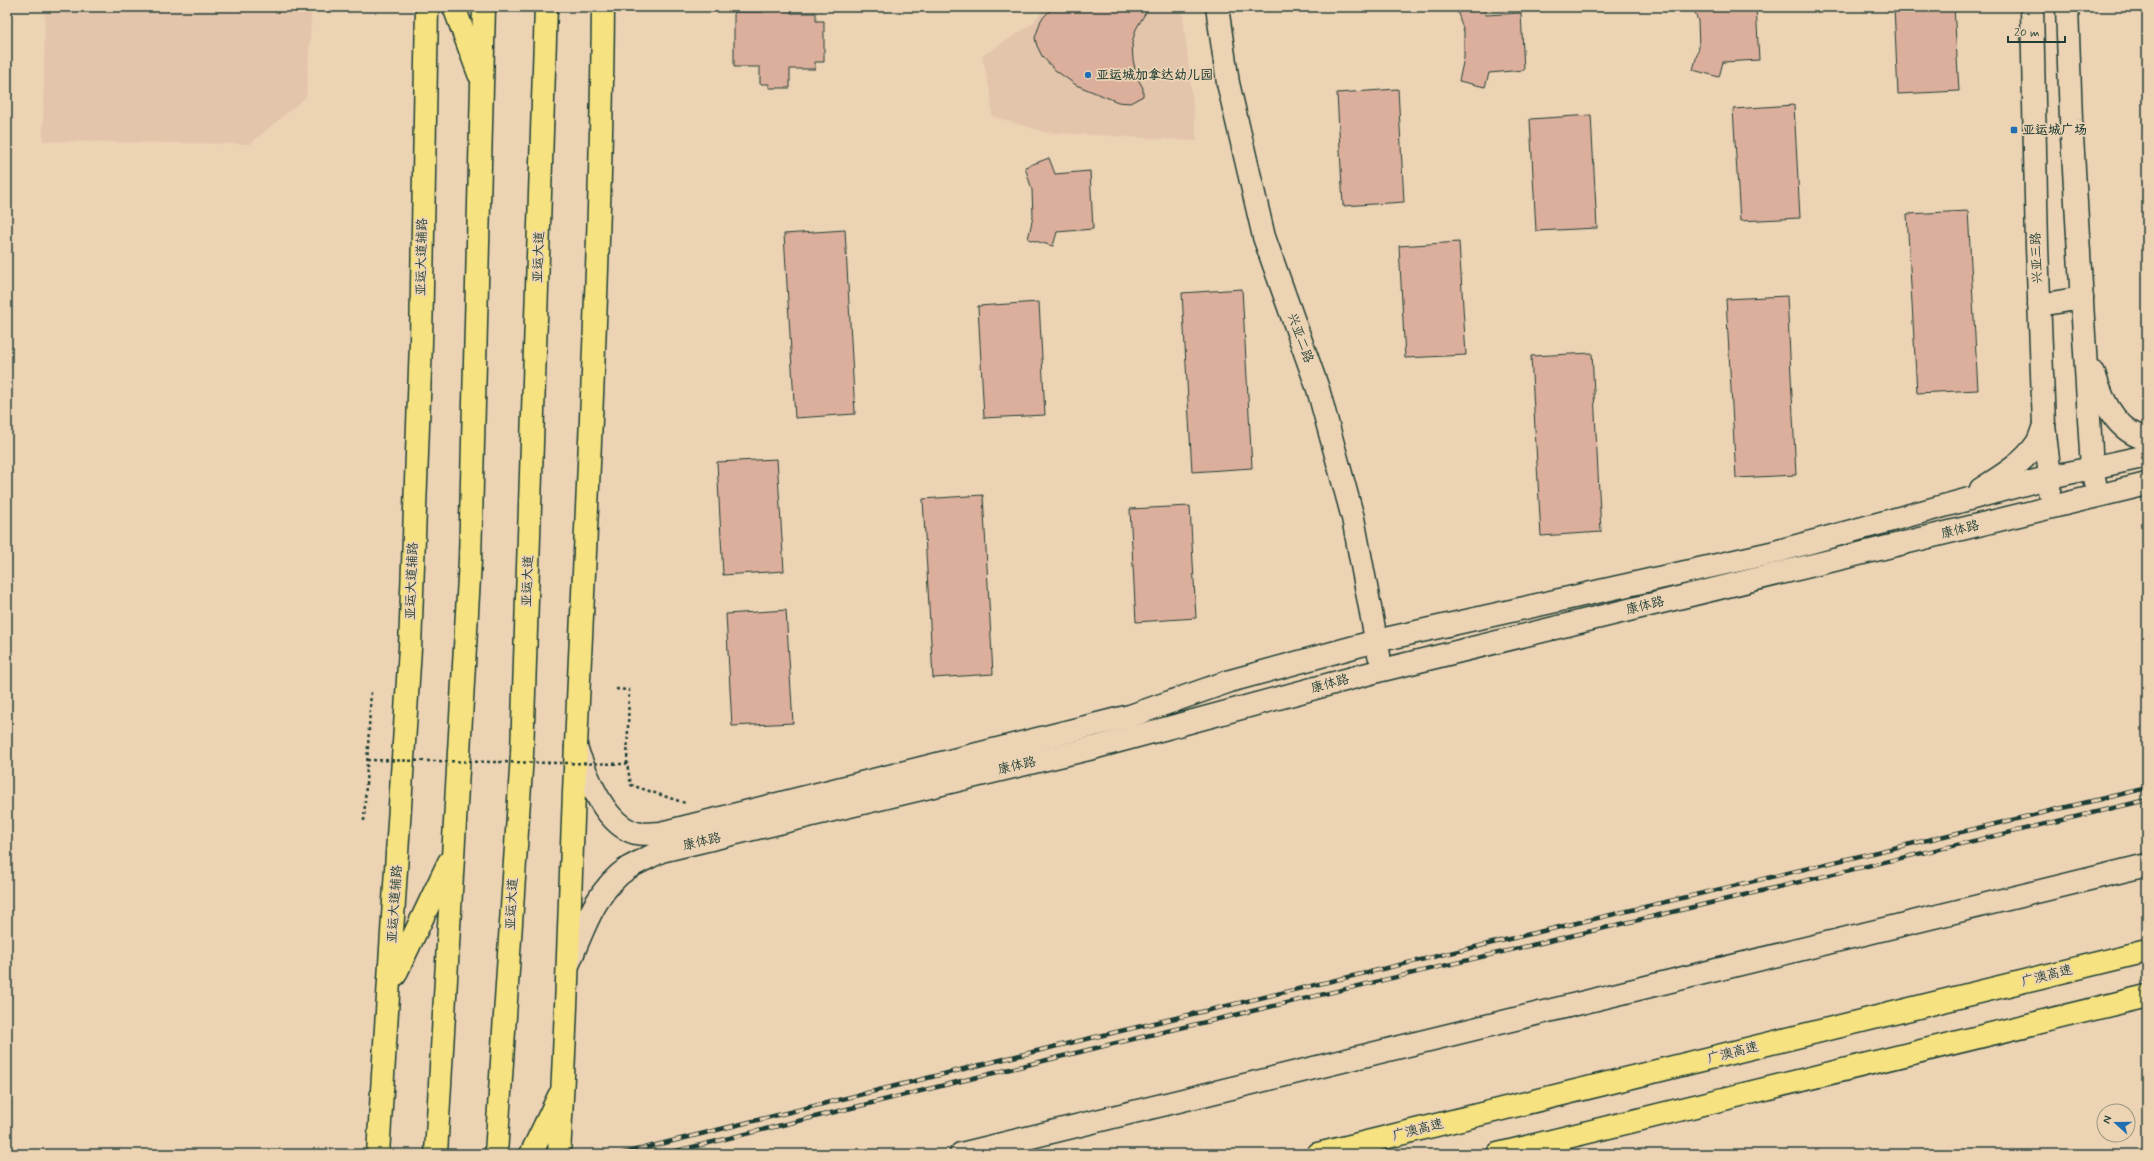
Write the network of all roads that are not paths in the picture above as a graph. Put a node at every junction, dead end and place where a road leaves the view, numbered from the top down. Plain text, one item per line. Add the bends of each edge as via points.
1 (427, 7) edge
2 (454, 7) edge
3 (484, 7) edge
4 (546, 7) edge
5 (603, 7) edge
6 (1217, 7) edge
7 (2032, 7) edge
8 (2067, 7) edge
9 (483, 86) junction
10 (2082, 298) junction
11 (2039, 305) junction
12 (2085, 341) junction
13 (2044, 425) junction
14 (2147, 439) edge
15 (2147, 456) edge
16 (2092, 468) junction
17 (2050, 477) junction
18 (2147, 484) edge
19 (2096, 496) junction
20 (1961, 501) junction
21 (2048, 508) junction
22 (1376, 641) junction
23 (1382, 670) junction
24 (576, 748) junction
25 (454, 852) junction
26 (2147, 865) edge
27 (2147, 952) edge
28 (569, 963) junction
29 (390, 984) junction
30 (2147, 996) edge
31 (563, 1086) junction
32 (378, 1154) edge
33 (436, 1154) edge
34 (496, 1154) edge
35 (531, 1154) edge
36 (560, 1154) edge
37 (961, 1154) edge
38 (1318, 1154) edge
39 (1498, 1154) edge

1 - 29 main road, 亚运大道辅路 via 421,342 410,640
2 - 9 main road
3 - 9 main road
4 - 34 main road, 亚运大道 via 522,754
5 - 24 main road via 595,337
6 - 22 street, 兴亚二路 via 1228,83 1264,237 1318,388 1353,518
7 - 11 street, 兴亚三路
8 - 10 street
9 - 25 main road via 470,560
10 - 11 street
10 - 12 street
11 - 13 street, 兴亚三路
12 - 14 street via 2103,400 2123,428
12 - 16 street
13 - 17 street, 兴亚三路
13 - 20 street via 2037,442 2026,456 1998,478
15 - 16 street, 康体路
16 - 17 street, 康体路
16 - 19 street
17 - 20 street, 康体路
17 - 21 street, 兴亚三路
18 - 19 street, 康体路
19 - 21 street, 康体路
20 - 22 street, 康体路 via 1771,553
21 - 23 street, 康体路
22 - 23 street, 兴亚二路
22 - 24 street, 康体路 via 1230,681 1130,716 661,833 636,833 617,822 595,794
23 - 28 street, 康体路 via 1097,747 661,851 628,868 610,883 590,913
24 - 28 main road
25 - 29 main road
25 - 33 main road
26 - 37 street
27 - 38 main road, 广澳高速
28 - 31 main road
29 - 32 main road, 亚运大道辅路
30 - 39 main road
31 - 35 main road
31 - 36 main road

